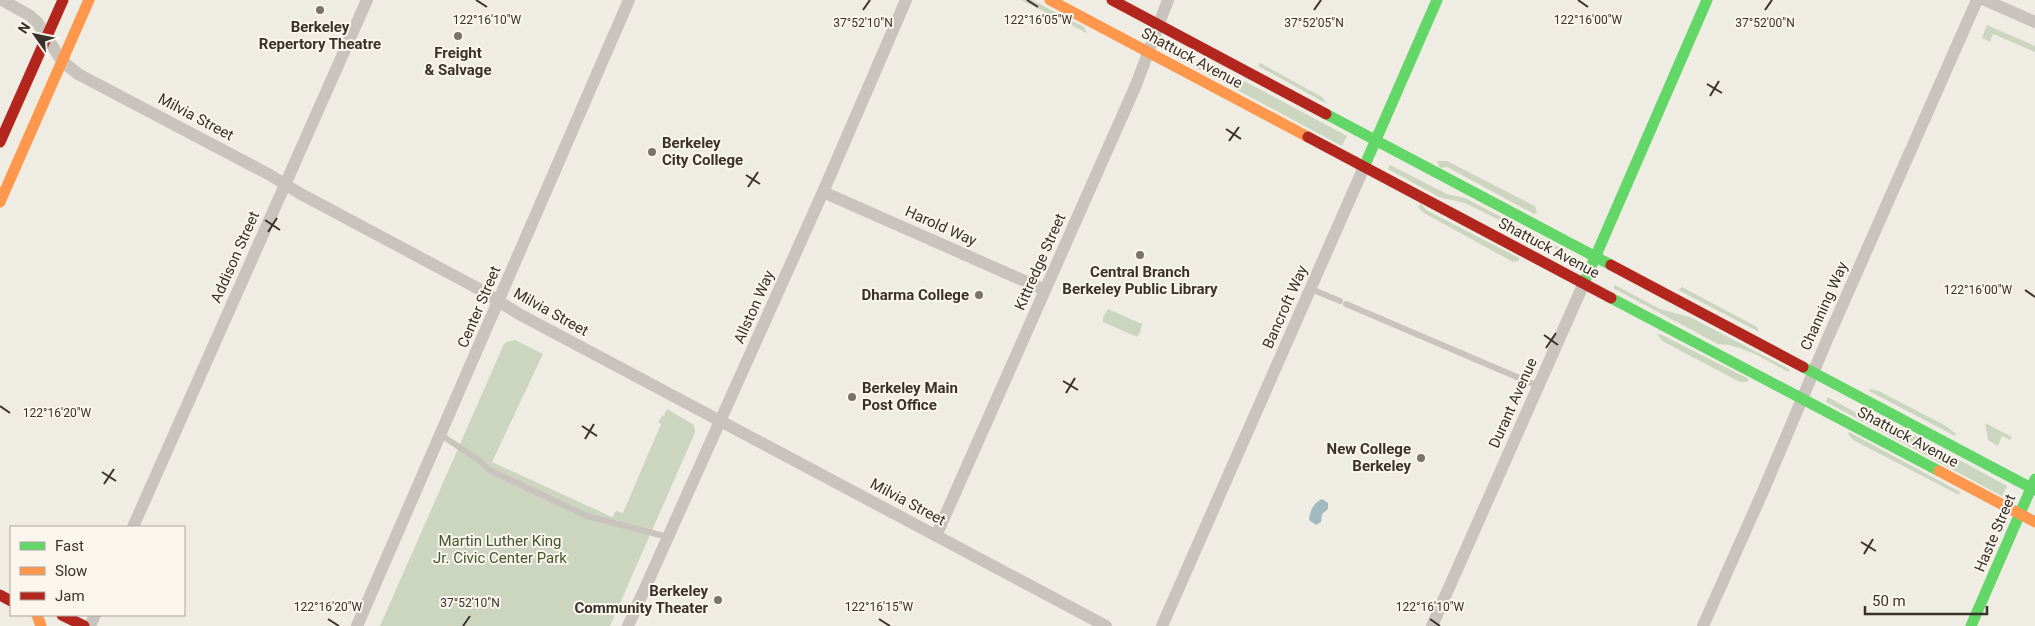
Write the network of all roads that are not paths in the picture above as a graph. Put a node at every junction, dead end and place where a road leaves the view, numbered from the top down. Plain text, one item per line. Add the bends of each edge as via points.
1 (2, 0) edge
2 (63, 0) edge
3 (88, 0) edge
4 (367, 0) edge
5 (629, 0) edge
6 (906, 0) edge
7 (1050, 0) edge
8 (1112, 0) edge
9 (1168, 0) edge
10 (1437, 0) edge
11 (1707, 0) edge
12 (1977, 0) edge
13 (1985, 0) edge
14 (2035, 22) edge
15 (1159, 24) junction
16 (47, 36) junction
17 (1148, 52) junction
18 (62, 61) junction
19 (1376, 140) junction
20 (0, 142) edge
21 (1364, 167) junction
22 (286, 184) junction
23 (823, 192) junction
24 (0, 202) edge
25 (1595, 257) junction
26 (1584, 283) junction
27 (1311, 289) junction
28 (1045, 290) junction
29 (499, 302) junction
30 (1813, 372) junction
31 (1538, 386) junction
32 (1802, 398) junction
33 (721, 421) junction
34 (442, 434) junction
35 (2034, 485) edge
36 (2020, 514) junction
37 (2035, 522) edge
38 (133, 526) edge
39 (936, 536) junction
40 (668, 538) junction
41 (64, 616) edge
42 (84, 626) edge
43 (357, 626) edge
44 (628, 626) edge
45 (1106, 626) edge
46 (1162, 626) edge
47 (1432, 626) edge
48 (1703, 626) edge
49 (1971, 626) edge

1 - 16 street, Milvia Street via 29,15
2 - 16 main road
3 - 18 main road
4 - 22 street, Addison Street
5 - 29 street, Center Street
6 - 23 street, Allston Way
7 - 17 main road, Shattuck Avenue
8 - 15 main road, Shattuck Avenue
9 - 15 street, Kittredge Street
10 - 19 main road, Bancroft Way
11 - 25 main road, Durant Avenue
12 - 30 street, Channing Way
13 - 14 street
15 - 17 street, Kittredge Street
15 - 19 main road, Shattuck Avenue
16 - 18 street, Milvia Street
16 - 20 main road
17 - 21 main road, Shattuck Avenue
17 - 28 street, Kittredge Street
18 - 22 street, Milvia Street via 78,74
18 - 24 main road
19 - 21 main road, Bancroft Way
19 - 25 main road, Shattuck Avenue
21 - 26 main road, Shattuck Avenue
21 - 27 street, Bancroft Way
22 - 29 street, Milvia Street
22 - 38 street, Addison Street
23 - 28 street, Harold Way
23 - 33 street, Allston Way
25 - 26 main road, Durant Avenue
25 - 30 main road, Shattuck Avenue
26 - 31 street, Durant Avenue
26 - 32 main road, Shattuck Avenue
27 - 31 lane
27 - 46 street, Bancroft Way
28 - 39 street, Kittredge Street
29 - 33 street, Milvia Street
29 - 34 street, Center Street
30 - 32 street, Channing Way
30 - 35 main road, Shattuck Avenue
31 - 47 street, Durant Avenue
32 - 36 main road, Shattuck Avenue
32 - 48 street, Channing Way
33 - 39 street, Milvia Street
33 - 40 street, Allston Way
34 - 40 lane via 489,470 587,516
34 - 43 street, Center Street
35 - 36 main road, Haste Street
36 - 37 main road, Shattuck Avenue
36 - 49 main road, Haste Street
39 - 45 street, Milvia Street
40 - 44 street, Allston Way
41 - 42 main road

